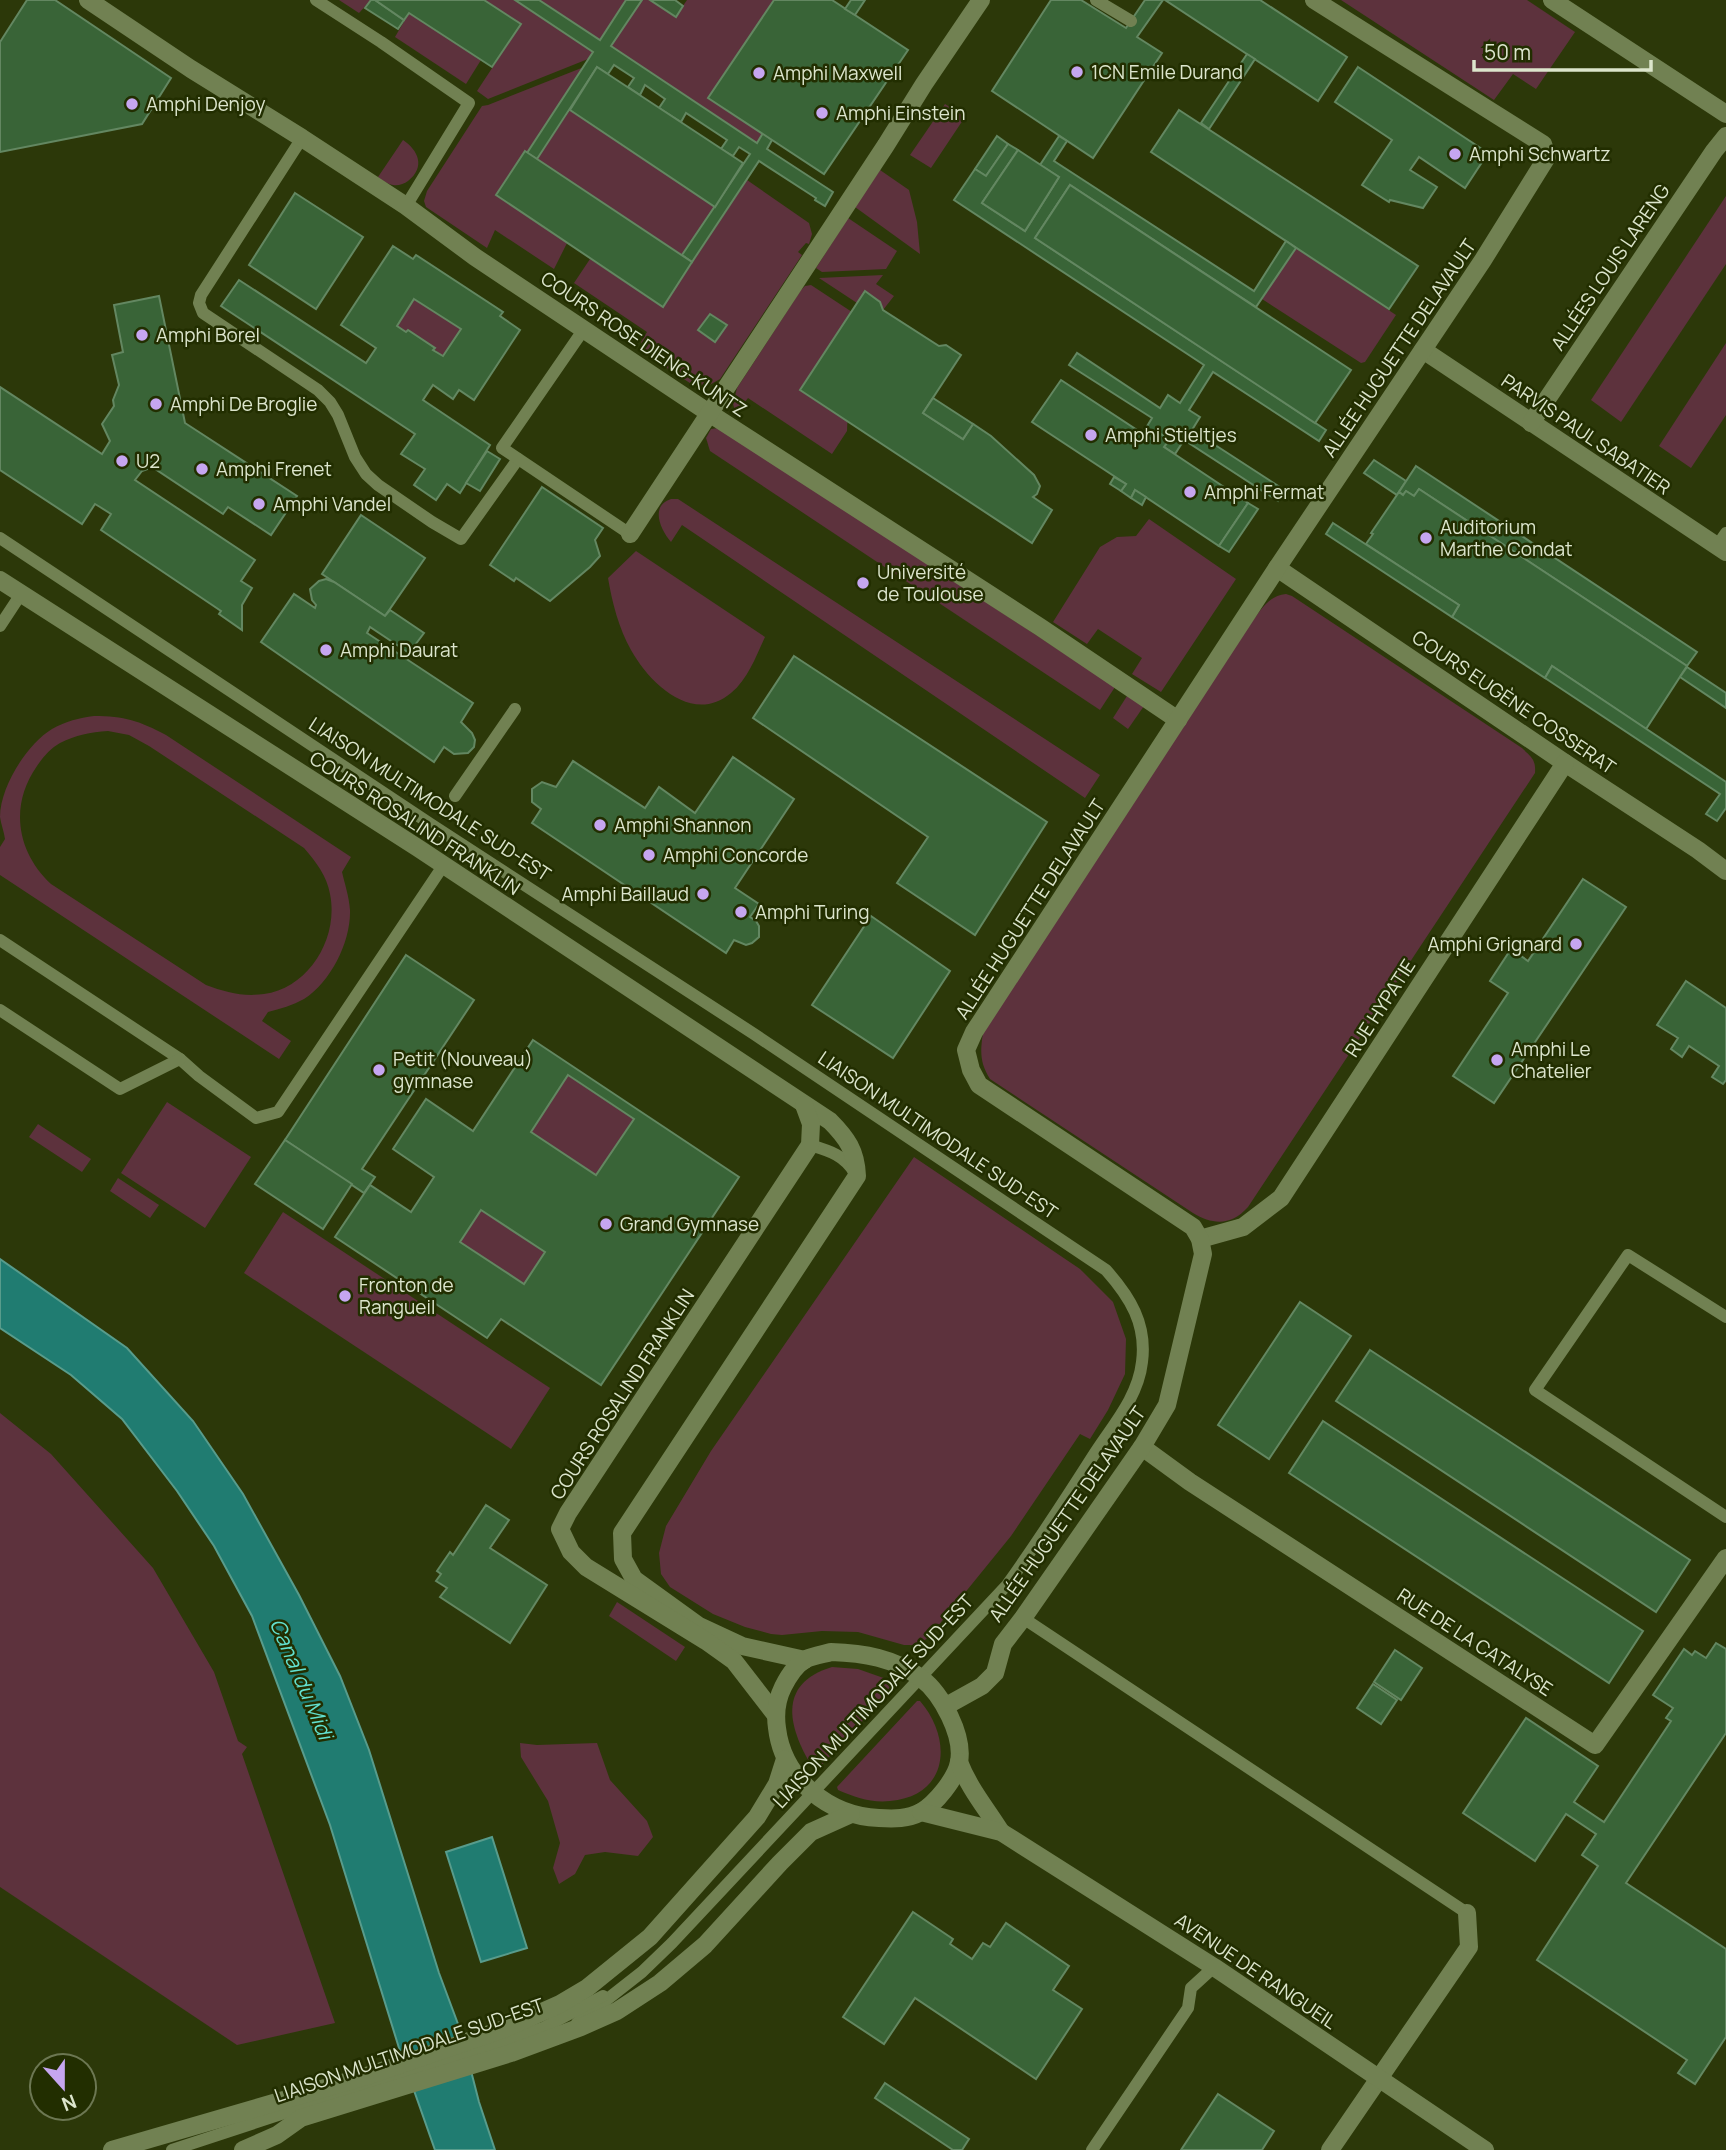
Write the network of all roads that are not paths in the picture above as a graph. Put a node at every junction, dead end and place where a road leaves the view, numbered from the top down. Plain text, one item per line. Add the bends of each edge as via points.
1 (88, 0) edge
2 (316, 0) edge
3 (981, 0) edge
4 (1096, 0) edge
5 (1314, 0) edge
6 (1552, 0) edge
7 (1131, 21) dead end
8 (1726, 114) edge
9 (1726, 136) edge
10 (302, 138) junction
11 (406, 206) junction
12 (584, 329) junction
13 (1423, 350) junction
14 (709, 413) junction
15 (1531, 423) junction
16 (518, 459) junction
17 (630, 534) joint
18 (0, 538) edge
19 (1723, 543) edge
20 (1277, 568) junction
21 (0, 580) edge
22 (21, 594) junction
23 (0, 626) edge
24 (515, 709) dead end
25 (1178, 720) junction
26 (1565, 763) junction
27 (455, 796) dead end
28 (443, 866) junction
29 (1726, 871) edge
30 (0, 940) edge
31 (0, 1010) edge
32 (180, 1059) junction
33 (804, 1105) junction
34 (810, 1145) junction
35 (857, 1177) junction
36 (1200, 1240) junction
37 (1726, 1317) edge
38 (1142, 1447) junction
39 (1726, 1517) edge
40 (1726, 1558) edge
41 (1024, 1618) junction
42 (805, 1660) junction
43 (921, 1678) junction
44 (946, 1706) junction
45 (775, 1714) junction
46 (785, 1759) junction
47 (959, 1762) junction
48 (813, 1794) junction
49 (921, 1812) junction
50 (851, 1814) junction
51 (1001, 1832) junction
52 (1467, 1913) joint
53 (1214, 1967) junction
54 (642, 1972) junction
55 (563, 2034) junction
56 (507, 2040) junction
57 (1378, 2078) junction
58 (374, 2085) junction
59 (302, 2118) junction
60 (220, 2134) junction
61 (112, 2150) edge
62 (172, 2150) edge
63 (243, 2150) edge
64 (1092, 2150) edge
65 (1330, 2150) edge
66 (1485, 2150) edge

1 - 10 street, COURS ROSE DIENG-KUNTZ
2 - 11 lane via 469,103
3 - 14 street
4 - 7 lane
5 - 13 street, ALLÉE HUGUETTE DELAVAULT via 1542,144 1547,157
6 - 8 street
9 - 15 street, ALLÉES LOUIS LARENG
10 - 11 street, COURS ROSE DIENG-KUNTZ
10 - 16 lane via 201,295 203,313 318,390 338,415 366,474 461,539
11 - 12 street, COURS ROSE DIENG-KUNTZ
12 - 14 street, COURS ROSE DIENG-KUNTZ
12 - 16 lane via 502,448
13 - 15 street, PARVIS PAUL SABATIER
13 - 20 street, ALLÉE HUGUETTE DELAVAULT
14 - 17 street
14 - 25 street, COURS ROSE DIENG-KUNTZ
15 - 19 street, PARVIS PAUL SABATIER via 1675,518
16 - 17 lane
18 - 43 lane, LIAISON MULTIMODALE SUD-EST via 754,1034 1106,1270 1121,1287 1134,1306 1142,1334 1142,1362 1133,1396 1007,1585
20 - 25 street, ALLÉE HUGUETTE DELAVAULT
20 - 26 street, COURS EUGÈNE COSSERAT
21 - 22 street, COURS ROSALIND FRANKLIN
22 - 23 lane
22 - 28 street, COURS ROSALIND FRANKLIN
24 - 27 lane
25 - 36 street, ALLÉE HUGUETTE DELAVAULT via 966,1050 979,1085 1193,1227
26 - 29 street, COURS EUGÈNE COSSERAT
26 - 36 street, RUE HYPATIE via 1280,1198 1243,1227
28 - 32 lane via 278,1112 256,1118
28 - 33 street, COURS ROSALIND FRANKLIN
30 - 32 lane
31 - 32 lane via 120,1089
33 - 34 street via 811,1124
33 - 35 street, COURS ROSALIND FRANKLIN via 845,1136 856,1160
34 - 35 lane via 840,1156
34 - 45 street, COURS ROSALIND FRANKLIN via 559,1529 571,1552 586,1567 734,1661
35 - 42 street via 622,1533 623,1559 634,1579 699,1626 742,1646
36 - 38 street, ALLÉE HUGUETTE DELAVAULT via 1203,1254 1167,1405
37 - 39 lane via 1628,1255 1535,1390
38 - 40 street, RUE DE LA CATALYSE via 1595,1745
38 - 41 street, ALLÉE HUGUETTE DELAVAULT
41 - 44 street, ALLÉE HUGUETTE DELAVAULT via 1003,1644 995,1673 982,1686
41 - 52 lane
42 - 43 street via 831,1652 859,1653 891,1661
42 - 45 street via 788,1676
43 - 44 street
43 - 48 lane, LIAISON MULTIMODALE SUD-EST
44 - 47 street, AVENUE DE RANGUEIL
45 - 46 street
46 - 48 street
46 - 56 street via 757,1817 650,1937 587,1988
47 - 49 street via 938,1798
47 - 51 street, AVENUE DE RANGUEIL
48 - 50 street
48 - 54 lane, LIAISON MULTIMODALE SUD-EST
49 - 50 street via 898,1819
49 - 51 street, AVENUE DE RANGUEIL
50 - 55 street via 811,1832 680,1968 617,2011
51 - 53 street, AVENUE DE RANGUEIL
52 - 57 street via 1469,1947
53 - 57 street, AVENUE DE RANGUEIL
53 - 64 lane via 1191,1987 1188,2008
54 - 55 lane, LIAISON MULTIMODALE SUD-EST
54 - 56 lane, LIAISON MULTIMODALE SUD-EST via 543,2028
55 - 56 street
56 - 58 street
56 - 58 street
57 - 65 street
57 - 66 street, AVENUE DE RANGUEIL
58 - 59 street
58 - 60 lane, LIAISON MULTIMODALE SUD-EST
58 - 61 street
59 - 60 lane, LIAISON MULTIMODALE SUD-EST
59 - 63 street
60 - 62 lane, LIAISON MULTIMODALE SUD-EST

